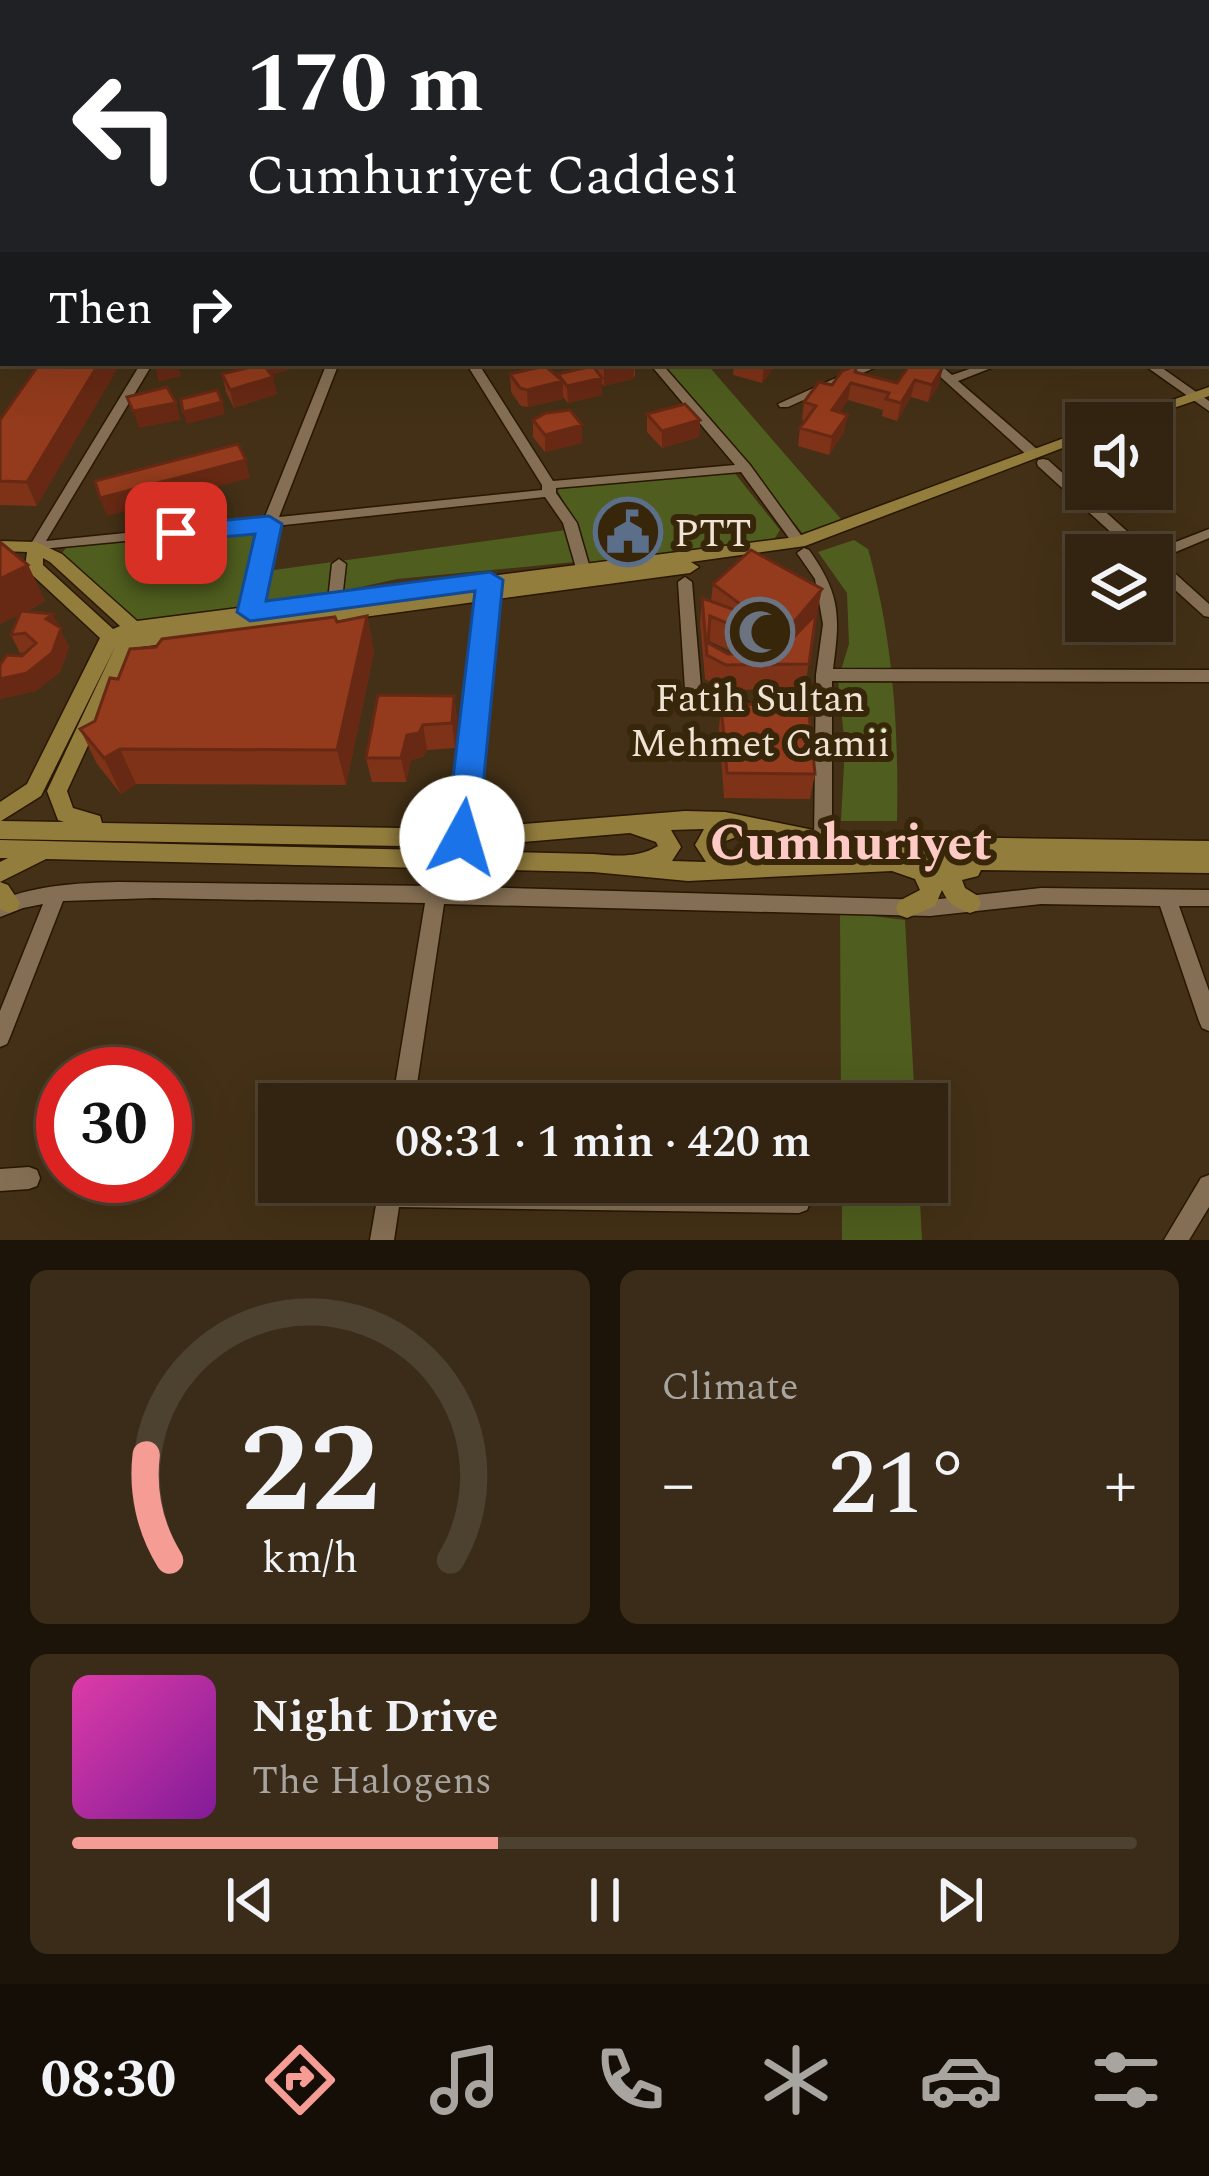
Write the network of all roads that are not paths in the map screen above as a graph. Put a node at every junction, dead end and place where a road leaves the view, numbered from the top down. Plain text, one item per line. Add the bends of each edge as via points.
1 (145, 366) edge
2 (332, 366) edge
3 (474, 366) edge
4 (658, 366) edge
5 (872, 366) edge
6 (934, 366) edge
7 (990, 366) edge
8 (1152, 366) edge
9 (950, 380) junction
10 (1205, 399) edge
11 (784, 404) dead end
12 (1173, 408) edge
13 (1173, 413) edge
14 (1065, 445) edge
15 (1065, 452) edge
16 (1039, 459) junction
17 (745, 468) junction
18 (549, 489) junction
19 (269, 524) junction
20 (1209, 533) edge
21 (1123, 534) edge
22 (0, 546) edge
23 (36, 547) junction
24 (802, 547) junction
25 (1173, 548) edge
26 (339, 564) dead end
27 (584, 568) junction
28 (1173, 579) edge
29 (685, 581) dead end
30 (489, 587) junction
31 (335, 600) junction
32 (1209, 612) edge
33 (249, 619) junction
34 (123, 636) junction
35 (824, 675) junction
36 (1209, 676) edge
37 (758, 707) edge
38 (801, 708) edge
39 (823, 709) junction
40 (0, 813) edge
41 (609, 825) junction
42 (0, 830) edge
43 (200, 835) junction
44 (462, 838) junction
45 (817, 840) junction
46 (0, 849) edge
47 (49, 849) junction
48 (1209, 850) edge
49 (885, 861) junction
50 (1056, 862) junction
51 (593, 863) junction
52 (1209, 864) edge
53 (795, 865) junction
54 (0, 873) edge
55 (56, 894) junction
56 (436, 894) junction
57 (1167, 897) junction
58 (1209, 898) edge
59 (3, 902) edge
60 (970, 903) junction
61 (908, 908) junction
62 (1209, 1021) edge
63 (0, 1037) edge
64 (407, 1083) edge
65 (29, 1178) dead end
66 (0, 1180) edge
67 (1209, 1186) edge
68 (388, 1203) edge
69 (382, 1240) edge
70 (1176, 1240) edge

1 - 23 street
2 - 19 street
3 - 18 street
4 - 17 street
5 - 11 street
6 - 9 street
7 - 9 street
8 - 10 street
9 - 16 street
10 - 12 main road
10 - 13 main road
14 - 16 main road
15 - 16 main road
16 - 21 street
16 - 24 main road
17 - 18 street
17 - 24 street
18 - 19 street
18 - 27 street
19 - 23 street
19 - 33 street
20 - 25 street
22 - 23 main road
23 - 34 main road via 34,567
24 - 27 main road
24 - 30 main road
24 - 35 street via 829,600
26 - 31 street
27 - 30 main road
28 - 32 street
29 - 37 street via 694,705
30 - 31 main road
30 - 33 main road
30 - 44 street
31 - 33 main road
33 - 34 main road
34 - 40 main road via 34,790
34 - 43 main road via 57,791 59,805 76,821
35 - 36 street
35 - 39 street
38 - 39 street
39 - 45 street
41 - 44 main road
41 - 45 main road via 725,821
41 - 51 main road via 655,830 668,840 668,853 654,861
42 - 43 main road
43 - 44 main road
45 - 48 main road
45 - 53 main road via 730,830 712,834 706,845 723,861
46 - 47 main road
47 - 51 main road
47 - 54 main road
49 - 50 main road
49 - 53 main road
49 - 61 main road via 929,881 927,898
50 - 52 main road
50 - 60 main road via 951,872 951,888
51 - 53 main road via 688,872
55 - 56 street
55 - 59 street
55 - 63 street
56 - 61 street
56 - 64 street
57 - 58 street
57 - 60 street
57 - 62 street
60 - 61 street
65 - 66 street
67 - 70 street
68 - 69 street

